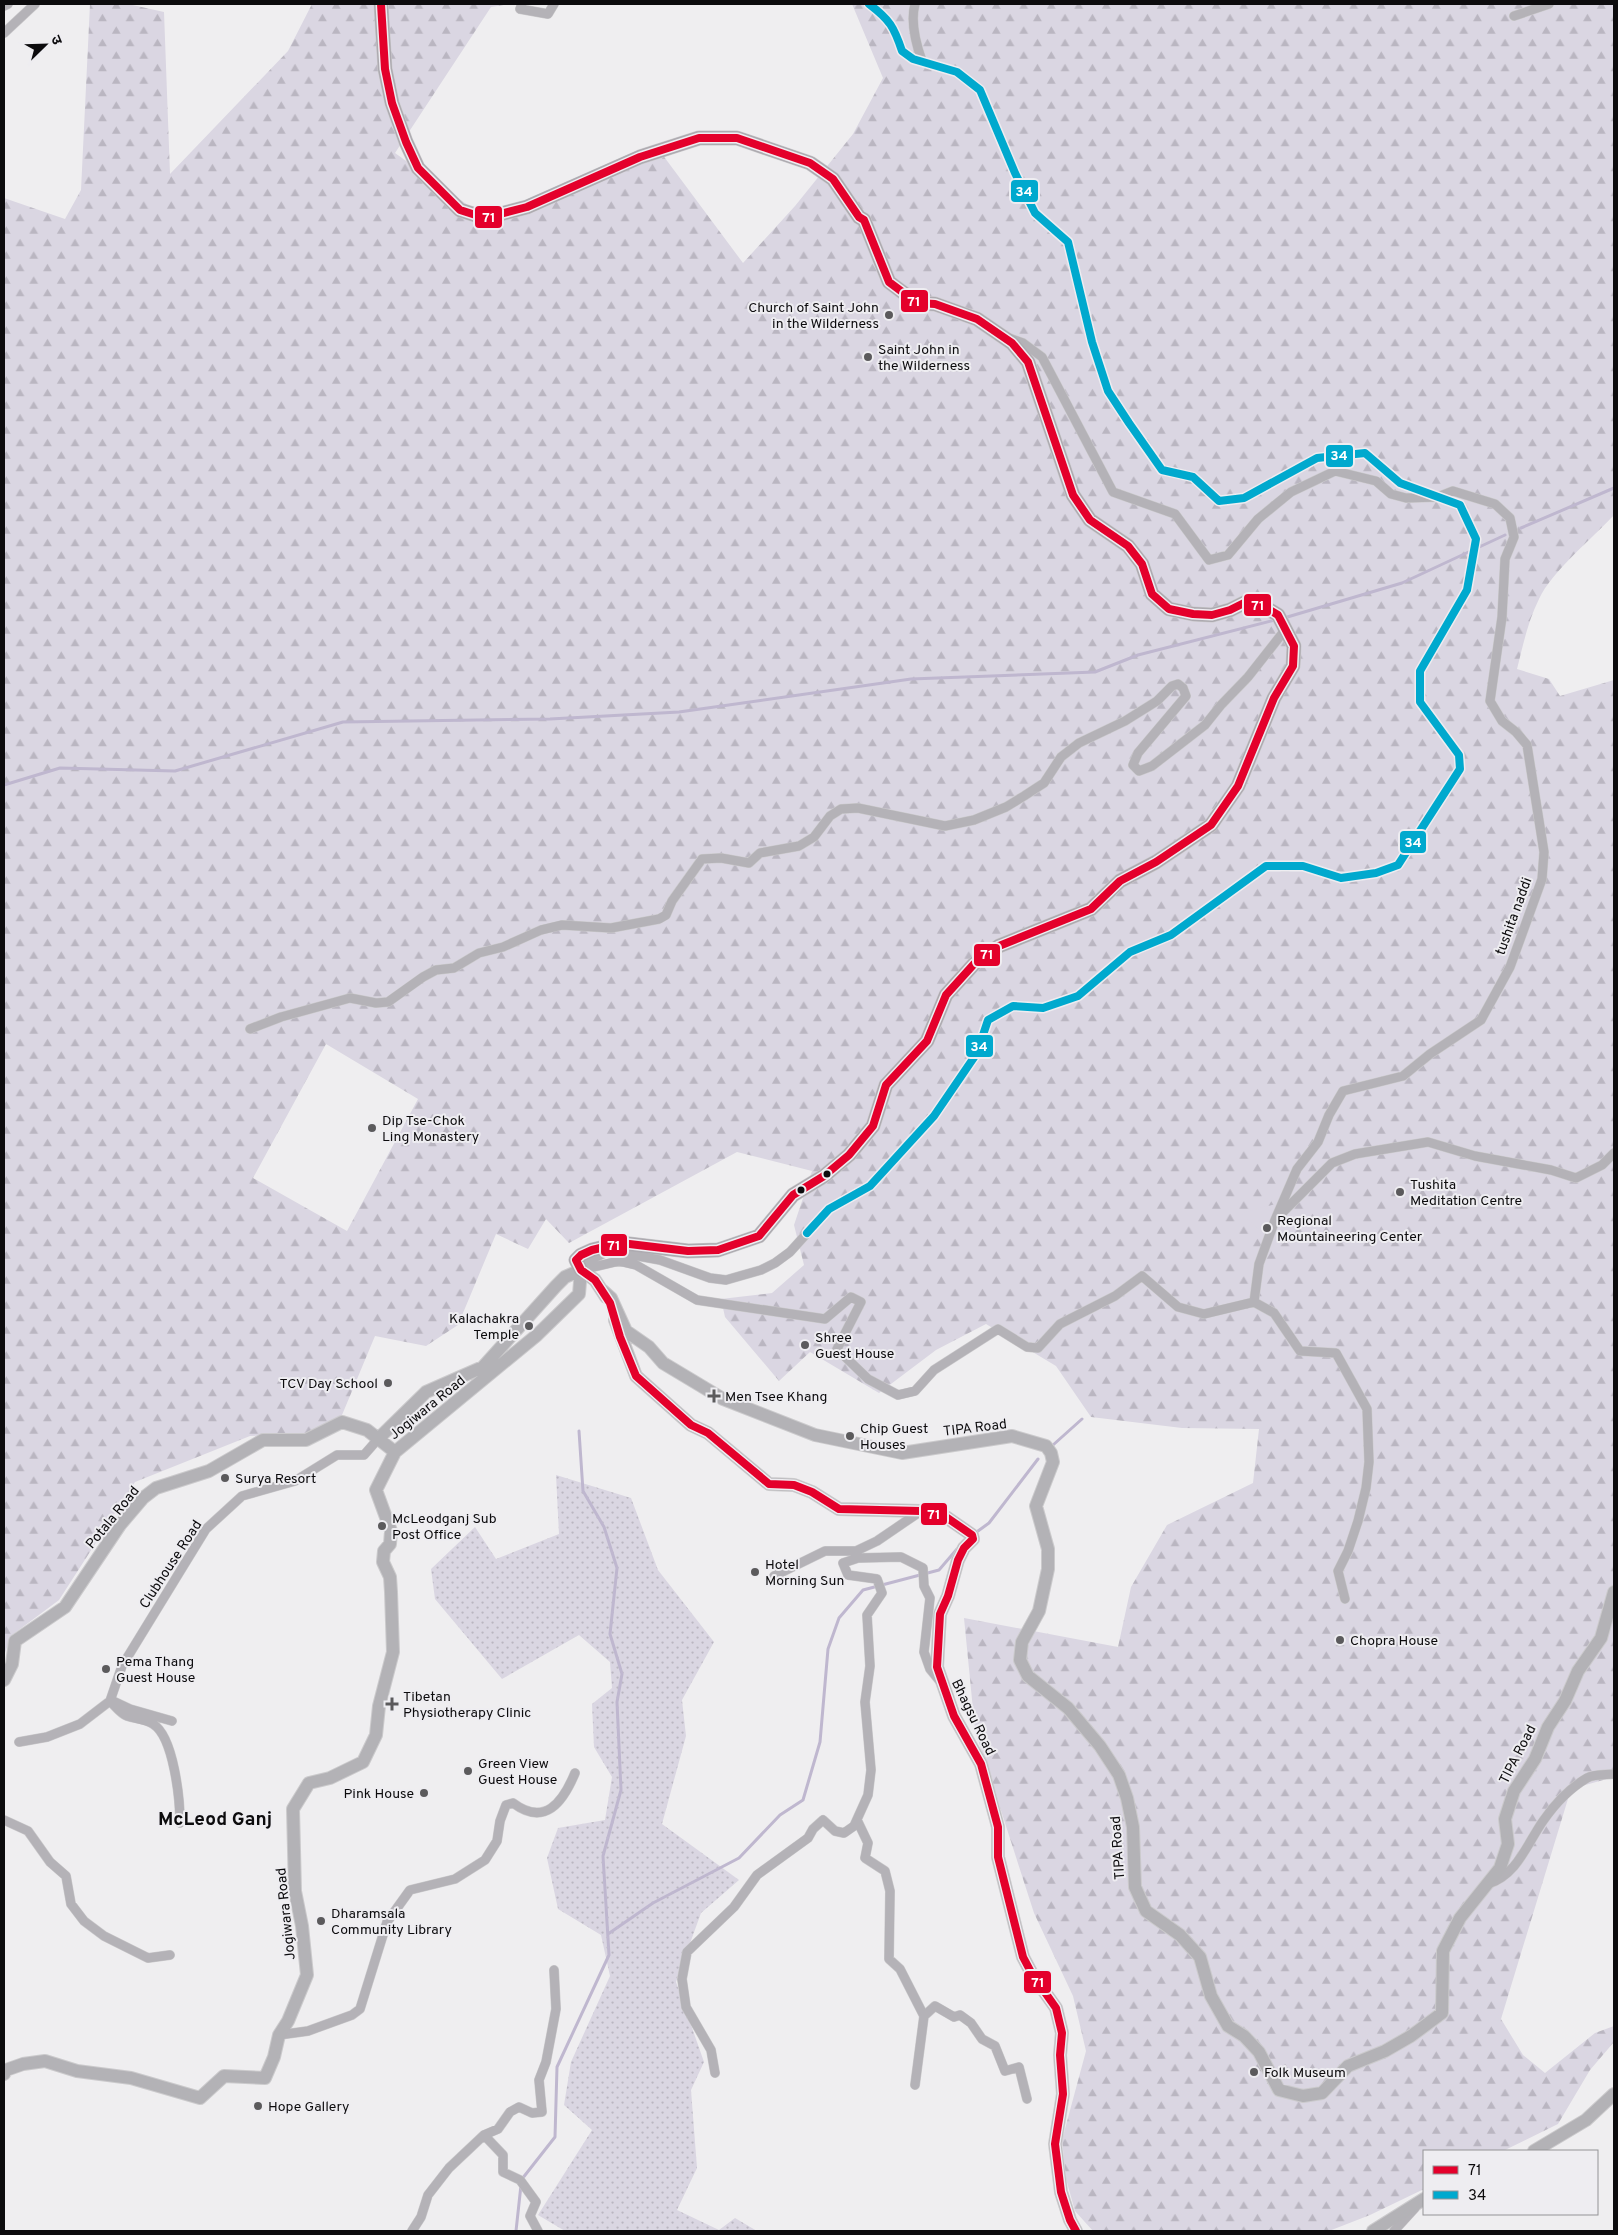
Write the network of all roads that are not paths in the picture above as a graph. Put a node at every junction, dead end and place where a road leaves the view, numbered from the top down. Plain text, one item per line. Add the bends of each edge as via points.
1 (8, 4) edge
2 (35, 4) edge
3 (381, 4) edge
4 (522, 4) edge
5 (554, 4) edge
6 (870, 4) edge
7 (915, 4) edge
8 (1549, 4) edge
9 (4, 6) edge
10 (1514, 16) dead end
11 (4, 33) edge
12 (922, 61) junction
13 (999, 335) junction
14 (1438, 497) junction
15 (1282, 623) junction
16 (250, 1029) dead end
17 (1614, 1154) edge
18 (1275, 1220) junction
19 (581, 1270) junction
20 (602, 1290) junction
21 (1254, 1302) junction
22 (378, 1439) junction
23 (395, 1452) junction
24 (921, 1511) junction
25 (774, 1576) dead end
26 (1614, 1592) edge
27 (1344, 1599) dead end
28 (4, 1680) edge
29 (940, 1680) junction
30 (110, 1700) junction
31 (172, 1721) dead end
32 (19, 1742) dead end
33 (575, 1773) dead end
34 (1614, 1774) edge
35 (4, 1820) edge
36 (857, 1820) junction
37 (180, 1823) dead end
38 (1488, 1884) junction
39 (170, 1955) dead end
40 (554, 1970) dead end
41 (924, 2016) junction
42 (279, 2034) junction
43 (715, 2072) dead end
44 (4, 2074) edge
45 (915, 2085) dead end
46 (1614, 2094) edge
47 (1027, 2099) dead end
48 (484, 2135) junction
49 (1536, 2150) edge
50 (1423, 2200) edge
51 (412, 2231) edge
52 (538, 2231) edge
53 (1076, 2231) edge
54 (1372, 2231) edge
55 (1394, 2231) edge

1 - 9 street
2 - 11 street
3 - 13 main road via 385,69 392,104 406,142 418,168 460,210 485,218 527,206 640,157 699,138 737,138 810,163 833,178 864,220 889,282 917,303 935,304 977,319
4 - 5 street via 520,9 548,14
6 - 12 street via 895,29 902,51
7 - 12 street via 916,45
8 - 10 street
12 - 14 street via 957,72 980,90 1035,213 1068,242 1092,342 1108,391 1162,470 1193,477 1219,501 1244,498 1317,458 1365,453 1400,483
13 - 14 street, tushita naddi via 1024,343 1042,357 1113,492 1175,514 1209,560 1228,555 1258,519 1291,492 1335,471 1376,481 1391,494 1406,498
13 - 15 main road via 1012,343 1028,362 1073,494 1090,520 1128,546 1142,564 1152,594 1169,609 1193,614 1212,615 1246,602 1263,606
14 - 18 street, tushita naddi via 1453,491 1476,496 1495,504 1510,518 1514,537 1505,559 1502,618 1490,701 1502,721 1527,745 1544,852 1542,879 1510,967 1481,1020 1403,1076 1343,1091 1318,1142 1297,1169
14 - 19 street via 1460,505 1476,539 1467,590 1420,671 1420,702 1459,755 1460,769 1398,865 1376,873 1341,878 1303,866 1266,866 1171,935 1130,952 1078,996 1043,1008 1014,1006 988,1020 977,1053 934,1116 870,1186 830,1209 790,1252 775,1263 726,1280 710,1278 660,1260 622,1253 594,1256 581,1264
15 - 16 street via 1248,678 1205,725 1152,766 1138,770 1134,765 1138,753 1186,696 1178,684 1125,721 1079,742 1061,757 1044,783 1006,806 974,820 945,826 858,808 841,809 830,816 814,837 799,846 760,853 749,863 721,858 702,860 672,901 666,915 659,919 611,928 562,925 541,930 503,947 478,953 454,968 436,970 388,1002 350,998
15 - 19 main road via 1294,646 1293,666 1274,698 1238,786 1211,826 1120,881 1090,910 998,946 974,964 946,995 927,1041 886,1085 873,1126 849,1155 793,1196 759,1236 718,1250 688,1251 621,1243 581,1255 576,1260
17 - 18 street via 1602,1165 1576,1178 1428,1142 1355,1154 1332,1163
18 - 21 street, tushita naddi via 1259,1264
19 - 20 street, Bhagsu Road
19 - 21 street via 619,1261 636,1265 697,1300 825,1319 851,1297 861,1302 837,1349 868,1379 898,1395 914,1391 934,1370 998,1330 1026,1347 1038,1348 1060,1324 1115,1296 1142,1276 1178,1307 1204,1314
19 - 22 street via 565,1277 483,1368 426,1392
19 - 23 street, Jogiwara Road via 579,1294 537,1335
20 - 24 street, Bhagsu Road via 610,1303 636,1376 690,1426 708,1433 769,1484 794,1485 839,1509
20 - 38 street, TIPA Road via 611,1298 626,1330 649,1347 663,1363 723,1399 815,1435 902,1453 1012,1436 1046,1446 1053,1462 1036,1506 1048,1549 1048,1569 1039,1611 1022,1642 1020,1660 1028,1676 1068,1708 1119,1775 1128,1798 1133,1827 1135,1887 1146,1911 1180,1935 1200,1956 1211,1996 1228,2026 1244,2036 1259,2052 1279,2090 1302,2096 1322,2093 1348,2066 1412,2036 1442,2012 1443,1951 1460,1918
21 - 27 street via 1274,1313 1300,1351 1336,1353 1366,1409 1369,1462 1366,1488 1348,1551 1338,1572
22 - 23 street
22 - 28 street, Potala Road via 367,1430 342,1422 306,1440 264,1440 209,1471 156,1488 120,1525 65,1608 16,1641 12,1664
22 - 30 street, Clubhouse Road via 364,1455 337,1455 295,1481 242,1496 206,1529 122,1666
23 - 42 street, Jogiwara Road via 376,1490 391,1531 383,1562 390,1578 393,1652 379,1706 376,1735 363,1762 330,1778 309,1783 293,1809 295,1891 306,1975 288,2021
24 - 25 street via 878,1542 856,1551 825,1551
24 - 29 street, Bhagsu Road via 946,1517 966,1528 973,1539 958,1560 940,1614 937,1666
26 - 38 street, TIPA Road via 1601,1638 1578,1671 1535,1759 1514,1791 1504,1819 1508,1844 1500,1868
29 - 36 street via 930,1670 924,1652 930,1598 924,1586 923,1568 901,1557 858,1558 843,1563 848,1574 877,1579 882,1592 867,1615 870,1666 865,1702 871,1770 868,1795
29 - 53 street, Bhagsu Road via 954,1716 981,1764 998,1827 998,1857 1023,1957 1056,2008 1060,2024 1064,2094 1055,2144 1061,2192
30 - 31 street
30 - 32 street via 80,1724
30 - 37 street via 125,1716 155,1725 163,1736 174,1766
33 - 42 street via 557,1804 541,1813 526,1812 513,1803 506,1805 497,1841 485,1860 455,1879 410,1890 387,1922 360,2009 308,2031
34 - 38 street via 1589,1777 1560,1799 1515,1866
35 - 39 street via 28,1831 50,1862 66,1876 71,1904 84,1921 104,1936 148,1958
36 - 41 street via 868,1843 865,1858 884,1871 890,1891 889,1959 900,1969
36 - 43 street via 844,1833 835,1831 823,1820 808,1838 757,1874 734,1907 687,1952 682,1979 686,2007 711,2050
40 - 48 street via 556,2009 540,2080 542,2112 532,2113 519,2107 510,2112 498,2129
41 - 45 street
41 - 47 street via 936,2006 954,2018 960,2014 982,2038 995,2046 1005,2071 1019,2067
42 - 44 street, Jogiwara Road via 265,2078 224,2076 200,2098 131,2078 77,2071 45,2061 23,2064 6,2070
46 - 49 street via 1586,2120
48 - 51 street via 449,2168 428,2194 421,2217
48 - 52 street via 503,2155 503,2172 520,2180 536,2202 530,2216
50 - 54 street
50 - 55 street

